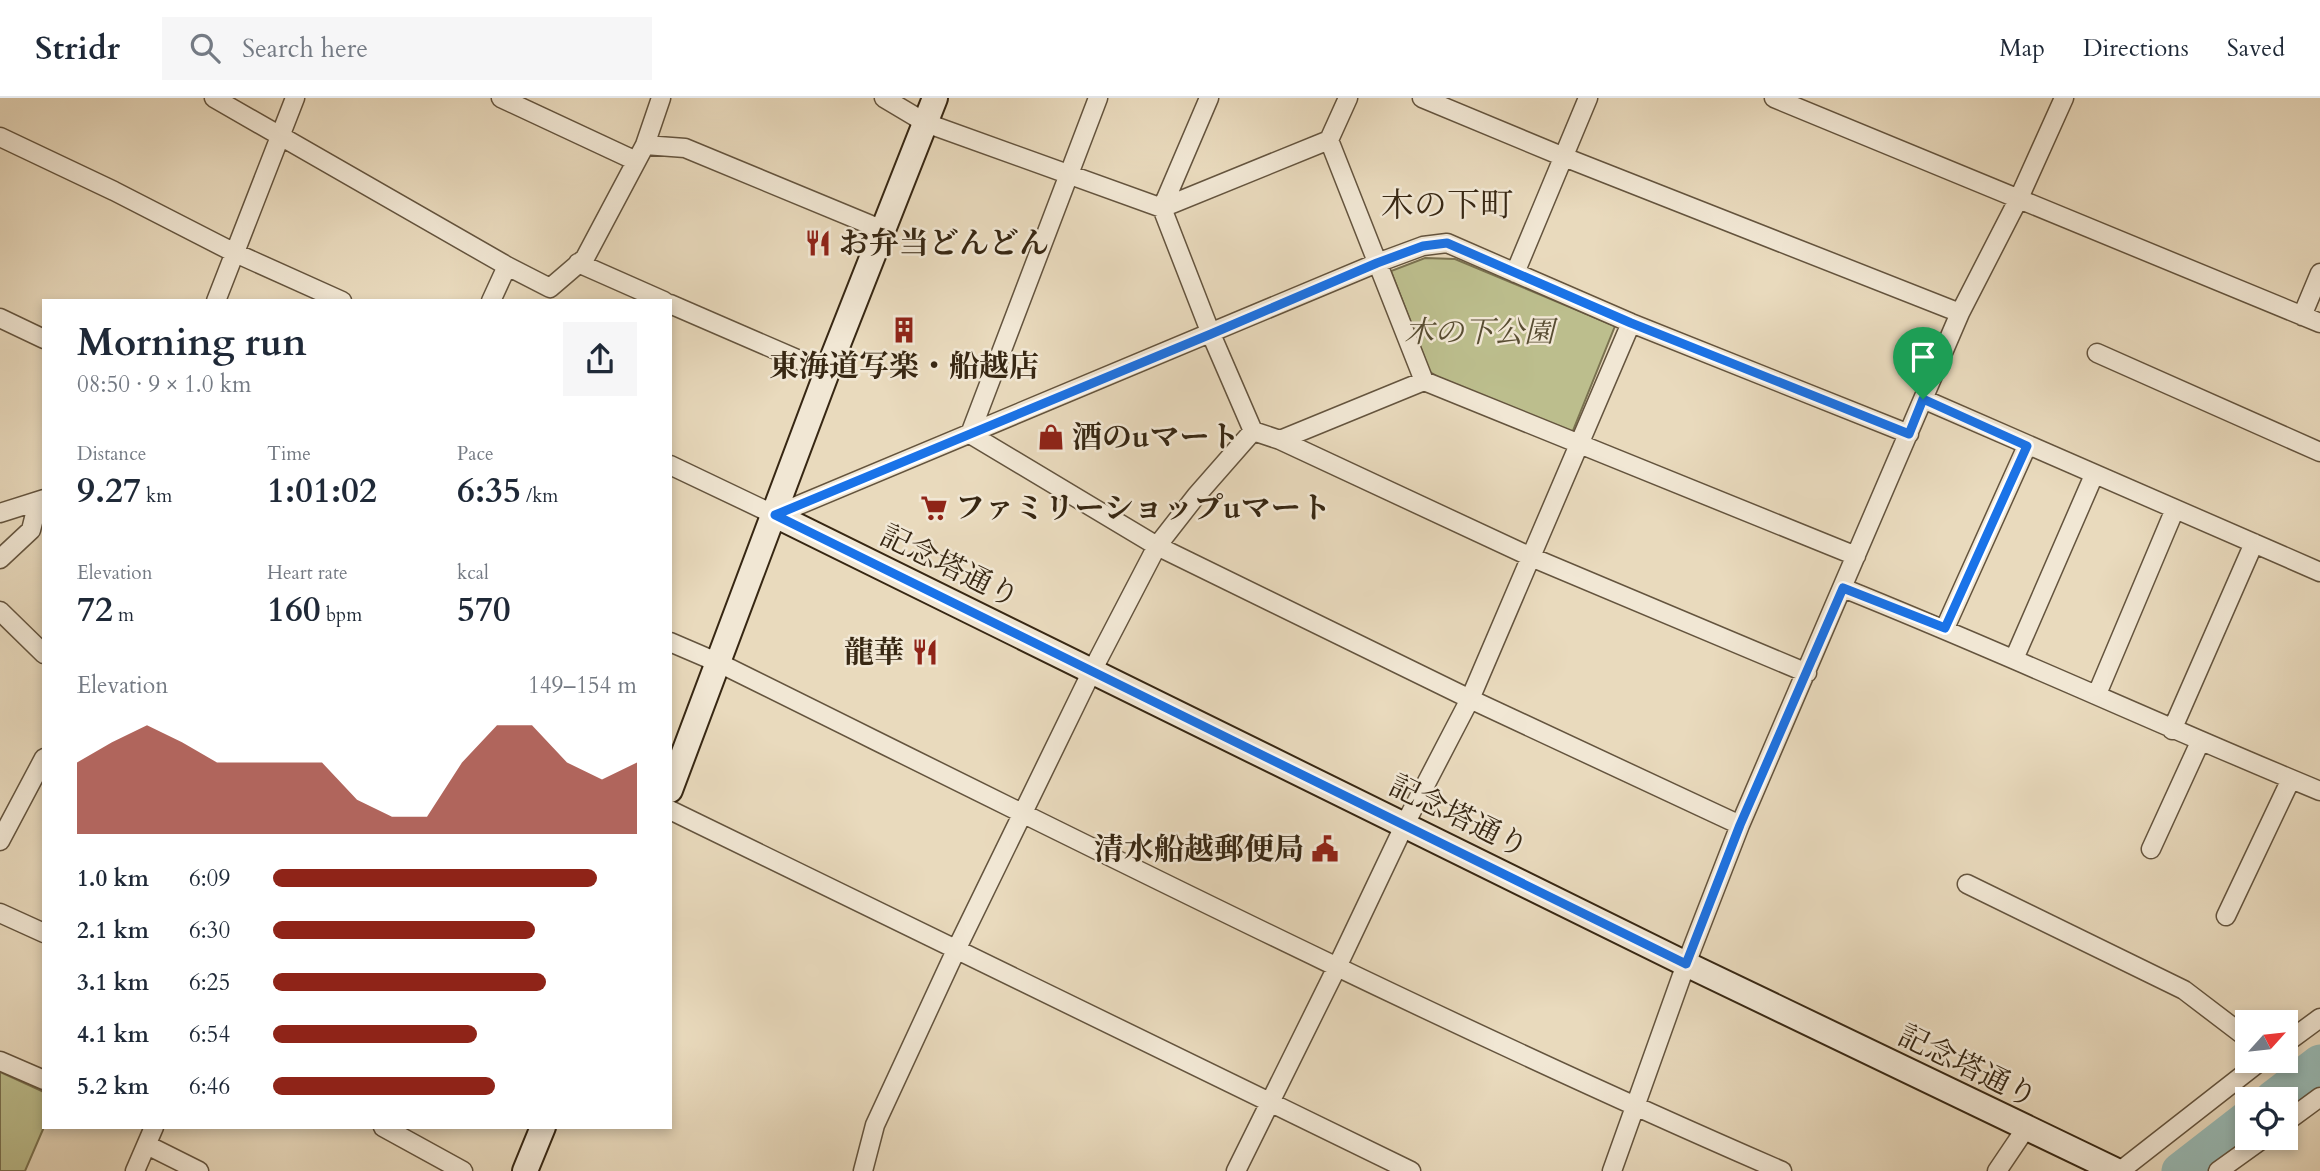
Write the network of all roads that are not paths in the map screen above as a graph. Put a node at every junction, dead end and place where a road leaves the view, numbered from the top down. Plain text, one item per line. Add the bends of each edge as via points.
1 (214, 98) edge
2 (295, 98) edge
3 (501, 98) edge
4 (661, 98) edge
5 (884, 98) edge
6 (935, 98) edge
7 (1097, 98) edge
8 (1209, 98) edge
9 (1348, 98) edge
10 (1422, 98) edge
11 (1588, 98) edge
12 (1774, 98) edge
13 (2064, 98) edge
14 (1812, 105) edge
15 (926, 123) junction
16 (281, 136) junction
17 (0, 137) edge
18 (1329, 139) junction
19 (645, 145) junction
20 (1564, 157) junction
21 (636, 161) junction
22 (1068, 175) junction
23 (2019, 198) junction
24 (1162, 208) junction
25 (883, 230) junction
26 (233, 252) junction
27 (1377, 263) junction
28 (578, 264) junction
29 (507, 265) junction
30 (1515, 273) junction
31 (2320, 273) edge
32 (217, 299) edge
33 (338, 299) edge
34 (492, 299) edge
35 (659, 299) edge
36 (672, 305) edge
37 (1960, 313) junction
38 (2302, 316) junction
39 (0, 318) edge
40 (1631, 323) junction
41 (2320, 323) edge
42 (1211, 334) junction
43 (42, 338) edge
44 (2097, 353) dead end
45 (827, 372) junction
46 (1424, 381) junction
47 (1923, 399) junction
48 (1253, 431) junction
49 (970, 434) junction
50 (1909, 434) junction
51 (1280, 440) junction
52 (1580, 442) junction
53 (2027, 446) junction
54 (2320, 452) edge
55 (672, 466) edge
56 (2094, 475) junction
57 (41, 500) edge
58 (2175, 509) junction
59 (0, 513) edge
60 (775, 515) junction
61 (38, 523) edge
62 (2254, 543) junction
63 (1157, 546) junction
64 (1856, 556) junction
65 (1531, 557) junction
66 (0, 559) edge
67 (2320, 572) edge
68 (1843, 588) junction
69 (0, 611) edge
70 (1945, 628) junction
71 (672, 643) edge
72 (42, 652) edge
73 (2014, 659) junction
74 (719, 663) junction
75 (1093, 671) junction
76 (1807, 673) junction
77 (2097, 694) junction
78 (1470, 699) junction
79 (2172, 730) junction
80 (2200, 741) junction
81 (42, 766) edge
82 (2291, 779) junction
83 (37, 785) edge
84 (672, 785) edge
85 (2320, 791) edge
86 (672, 811) edge
87 (1024, 814) junction
88 (1405, 824) junction
89 (1740, 825) junction
90 (0, 841) edge
91 (2151, 849) dead end
92 (1967, 884) dead end
93 (0, 913) edge
94 (2226, 916) dead end
95 (42, 932) edge
96 (957, 948) junction
97 (1686, 964) junction
98 (1337, 967) junction
99 (2320, 1018) edge
100 (2235, 1029) edge
101 (2298, 1034) edge
102 (0, 1061) edge
103 (2245, 1073) edge
104 (42, 1079) edge
105 (2320, 1097) edge
106 (1270, 1102) junction
107 (1634, 1107) junction
108 (2298, 1113) edge
109 (2026, 1128) junction
110 (153, 1129) edge
111 (387, 1129) edge
112 (542, 1129) edge
113 (147, 1145) junction
114 (2247, 1150) edge
115 (135, 1171) edge
116 (199, 1171) edge
117 (463, 1171) edge
118 (526, 1171) edge
119 (863, 1171) edge
120 (1236, 1171) edge
121 (1412, 1171) edge
122 (1612, 1171) edge
123 (1782, 1171) edge
124 (1997, 1171) edge
125 (2119, 1171) edge
126 (2218, 1171) edge

1 - 16 street
2 - 16 street
3 - 21 street
4 - 19 street
5 - 15 street
6 - 15 street
7 - 22 street
8 - 24 street
9 - 18 street
10 - 20 street
11 - 20 street
12 - 14 street
13 - 23 street
14 - 23 street
15 - 22 street
15 - 25 street
16 - 26 street
16 - 29 street
17 - 26 street
18 - 24 street
18 - 27 street
19 - 21 street
19 - 25 street via 685,148
20 - 30 street
20 - 37 street
21 - 28 street
22 - 24 street
22 - 49 street
23 - 37 street
23 - 38 street
24 - 42 street
25 - 45 street
26 - 32 street
26 - 33 street
27 - 30 street via 1423,246 1447,243
27 - 42 street
27 - 46 street
28 - 29 street via 550,288
28 - 35 street
29 - 34 street
30 - 40 street
31 - 38 street
36 - 45 street
37 - 47 street
38 - 41 street
39 - 43 street
40 - 50 street
40 - 52 street
42 - 48 street
42 - 49 street
44 - 54 street
45 - 60 street
46 - 51 street
46 - 52 street
47 - 50 street
47 - 53 street
48 - 51 street
48 - 63 street
49 - 60 street
49 - 63 street
50 - 64 street
51 - 65 street
52 - 64 street
52 - 65 street
53 - 56 street
53 - 70 street
55 - 60 street
56 - 58 street
56 - 73 street
57 - 59 street
57 - 61 street
58 - 62 street
58 - 77 street
60 - 74 street
60 - 75 street, 記念塔通り
61 - 66 street
62 - 67 street
62 - 79 street
63 - 75 street
63 - 78 street
64 - 68 street
65 - 76 street
65 - 78 street
68 - 70 street
68 - 76 street
69 - 72 street
70 - 73 street
71 - 74 street
73 - 77 street
74 - 84 street
74 - 87 street
75 - 87 street
75 - 88 street, 記念塔通り
76 - 89 street
77 - 79 street
78 - 88 street
78 - 89 street
79 - 80 street
80 - 82 street
80 - 91 street
81 - 83 street
82 - 85 street
82 - 94 street
83 - 90 street
86 - 96 street
87 - 96 street
87 - 98 street
88 - 97 street, 記念塔通り
88 - 98 street
89 - 97 street
92 - 100 street via 2184,990
93 - 95 street
96 - 106 street
96 - 119 street via 875,1125
97 - 107 street
97 - 109 street, 記念塔通り
98 - 106 street
98 - 107 street
99 - 101 street
102 - 104 street
103 - 125 street
105 - 108 street
106 - 120 street
106 - 121 street
107 - 122 street
107 - 123 street
109 - 124 street
109 - 125 street, 記念塔通り
110 - 113 street
111 - 117 street
112 - 118 street
113 - 115 street
113 - 116 street
114 - 126 street

